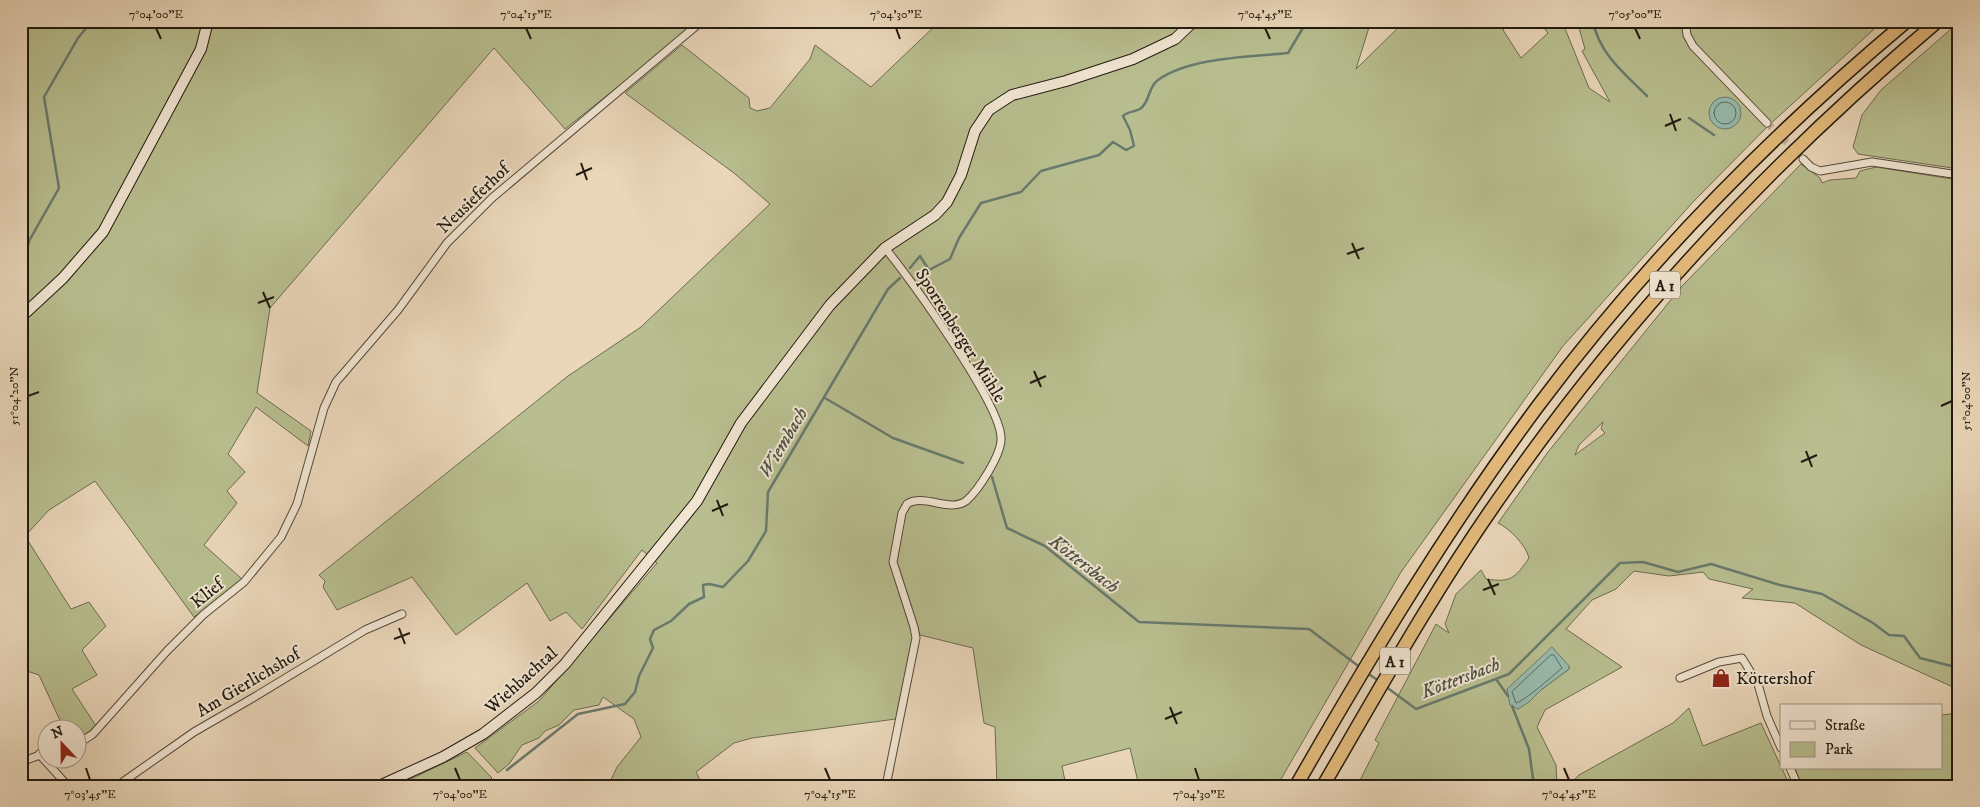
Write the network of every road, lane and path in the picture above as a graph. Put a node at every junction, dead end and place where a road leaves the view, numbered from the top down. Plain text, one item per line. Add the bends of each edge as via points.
1 (208, 21) edge
2 (702, 21) edge
3 (1194, 21) edge
4 (1685, 21) edge
5 (1907, 21) edge
6 (1938, 21) edge
7 (1767, 123) tunnel mouth
8 (1803, 159) tunnel mouth
9 (1959, 175) edge
10 (885, 248) junction
11 (21, 317) edge
12 (315, 438) joint
13 (402, 614) dead end
14 (1680, 678) dead end
15 (88, 737) edge
16 (1780, 746) edge
17 (38, 754) edge
18 (21, 762) edge
19 (54, 770) edge
20 (1791, 770) edge
21 (68, 786) edge
22 (117, 786) edge
23 (379, 786) edge
24 (886, 786) edge
25 (1296, 786) edge
26 (1323, 786) edge
27 (1798, 786) edge

1 - 11 main road via 201,49 103,232 63,278
2 - 12 street, Neusieferhof via 522,172 462,227 398,310 336,382
3 - 10 main road, Wiehbachtal via 1175,39 1133,59 1000,101 975,131 961,175 947,202
4 - 7 street via 1693,46
5 - 25 highway, A 1 via 1806,110 1731,184 1642,278 1538,406 1418,578
6 - 26 highway, A 1 via 1792,152 1677,272 1621,337 1503,492 1438,590
8 - 9 street via 1820,171 1872,162
10 - 23 main road, Wiehbachtal via 843,290 784,363 741,423 697,501 565,664 520,707 466,745
10 - 24 street, Sporrenberger Mühle via 925,302 982,391 992,409 1001,438 990,469 966,501 955,505 916,500 907,504 902,512 893,562 916,638
12 - 15 street, Klief via 297,504 282,537 244,582 198,620
13 - 22 street, Am Gierlichshof via 365,630 194,732
14 - 16 street via 1719,662 1742,658 1758,684
17 - 18 street
19 - 21 street
20 - 27 street

